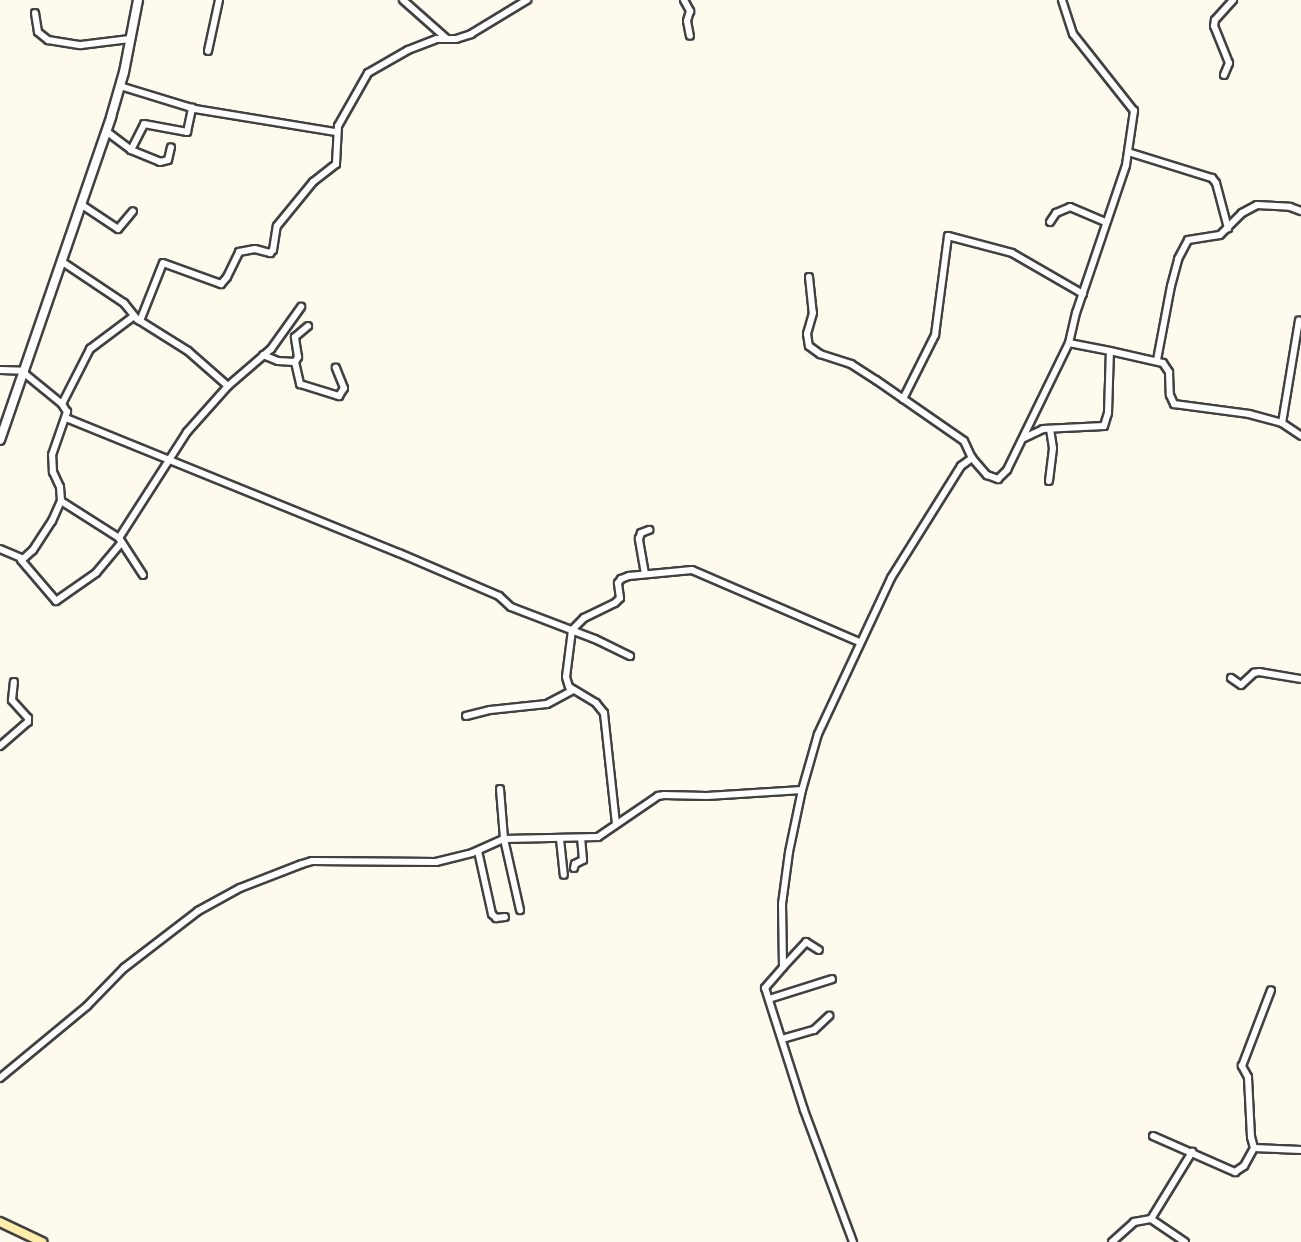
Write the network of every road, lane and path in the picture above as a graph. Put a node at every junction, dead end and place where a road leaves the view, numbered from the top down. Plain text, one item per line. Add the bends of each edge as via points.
1 (138, 0) edge
2 (219, 0) edge
3 (403, 0) edge
4 (527, 0) edge
5 (684, 0) edge
6 (1062, 0) edge
7 (1233, 0) edge
8 (34, 13) dead end
9 (690, 36) dead end
10 (447, 38) junction
11 (130, 39) junction
12 (208, 51) dead end
13 (1224, 75) dead end
14 (120, 86) junction
15 (192, 108) junction
16 (106, 131) junction
17 (336, 132) junction
18 (171, 147) dead end
19 (131, 150) junction
20 (1128, 152) junction
21 (82, 205) junction
22 (1301, 211) edge
23 (133, 212) dead end
24 (1050, 222) dead end
25 (1106, 222) junction
26 (1228, 228) junction
27 (61, 261) junction
28 (809, 277) dead end
29 (1083, 294) junction
30 (301, 307) dead end
31 (134, 316) junction
32 (1299, 320) dead end
33 (140, 321) junction
34 (308, 326) dead end
35 (1070, 343) junction
36 (1110, 351) junction
37 (263, 355) junction
38 (1157, 360) junction
39 (295, 362) junction
40 (336, 368) dead end
41 (0, 370) edge
42 (25, 372) junction
43 (228, 386) junction
44 (903, 399) junction
45 (62, 404) junction
46 (66, 418) junction
47 (1282, 423) junction
48 (1050, 429) junction
49 (1301, 436) edge
50 (1022, 439) junction
51 (0, 440) edge
52 (972, 458) junction
53 (168, 461) junction
54 (1049, 481) dead end
55 (61, 501) junction
56 (649, 530) dead end
57 (121, 540) junction
58 (0, 549) edge
59 (21, 560) junction
60 (645, 574) junction
61 (143, 575) dead end
62 (572, 630) junction
63 (859, 642) junction
64 (630, 656) dead end
65 (1231, 678) dead end
66 (1301, 679) edge
67 (14, 682) dead end
68 (573, 690) junction
69 (466, 717) dead end
70 (0, 746) edge
71 (500, 789) dead end
72 (802, 790) junction
73 (616, 824) junction
74 (560, 838) junction
75 (581, 838) junction
76 (504, 839) junction
77 (478, 850) junction
78 (574, 868) dead end
79 (564, 875) dead end
80 (519, 910) dead end
81 (505, 917) dead end
82 (819, 950) dead end
83 (783, 968) junction
84 (832, 979) dead end
85 (1271, 990) dead end
86 (769, 999) junction
87 (829, 1016) dead end
88 (782, 1039) junction
89 (0, 1078) edge
90 (1153, 1136) dead end
91 (1254, 1148) junction
92 (1301, 1150) edge
93 (1192, 1152) junction
94 (1151, 1219) junction
95 (0, 1222) edge
96 (42, 1242) edge
97 (853, 1242) edge
98 (1112, 1242) edge
99 (1185, 1242) edge

1 - 11 street
2 - 12 street
3 - 10 street
4 - 10 street via 471,34
5 - 9 street via 690,11
6 - 20 street via 1074,34 1134,111
7 - 13 street via 1214,26 1229,63
8 - 11 street via 38,32 48,40 81,45
10 - 17 street via 395,55 368,73
11 - 14 street
14 - 15 street
14 - 16 street
15 - 17 street
15 - 19 street via 187,132 144,124
16 - 19 street
16 - 21 street
17 - 33 street via 336,164 313,182 285,215 277,226 276,246 270,253 255,249 239,252 221,284 163,263
18 - 19 street via 165,162
20 - 25 street
20 - 26 street via 1212,178
21 - 23 street via 118,229
21 - 27 street
22 - 26 street via 1257,205 1242,213
24 - 25 street via 1056,213 1070,207
25 - 29 street
26 - 38 street via 1220,235 1191,237 1184,246 1171,286
27 - 31 street via 124,303
27 - 42 street
28 - 44 street via 813,313 808,346 851,364
29 - 35 street
29 - 44 street via 1012,253 948,236 935,335
30 - 37 street
31 - 33 street
31 - 45 street via 90,348
32 - 47 street
33 - 43 street via 188,351
34 - 39 street via 295,337
35 - 36 street
35 - 50 street
36 - 38 street
36 - 48 street via 1104,426
37 - 39 street
37 - 43 street
38 - 47 street via 1166,365 1174,404 1250,414
39 - 40 street via 300,384 339,396 344,388
41 - 42 street
42 - 45 street
42 - 51 street
43 - 53 street via 192,425
44 - 52 street via 964,441
45 - 46 street
46 - 53 street
46 - 55 street via 51,455
47 - 49 street
48 - 50 street
48 - 54 street via 1053,448
50 - 52 street via 998,479 987,476
52 - 63 street via 961,466 895,571
53 - 57 street
53 - 62 street via 399,553 499,596 511,607
55 - 57 street
55 - 59 street via 33,550
56 - 60 street via 641,533 639,539
57 - 59 street via 96,573 56,601
57 - 61 street
58 - 59 street
60 - 62 street via 621,579 620,598 584,618
60 - 63 street via 692,570
62 - 64 street
62 - 68 street via 566,677
63 - 72 street via 818,734
65 - 66 street via 1241,685 1259,672
67 - 70 street via 12,700 28,722
68 - 69 street via 547,704 490,710
68 - 73 street via 596,703 604,713
71 - 76 street
72 - 73 street via 658,796
72 - 83 street via 782,904
73 - 75 street via 604,835
74 - 75 street
74 - 76 street
74 - 79 street
75 - 78 street via 583,860
76 - 77 street
76 - 80 street
77 - 81 street via 492,914
77 - 89 street via 426,863 307,861 240,888 198,911 124,968 87,1006
82 - 83 street via 806,942
83 - 86 street via 765,988
84 - 86 street
85 - 91 street via 1242,1066 1248,1077
86 - 88 street
87 - 88 street via 814,1030
88 - 97 street
90 - 93 street
91 - 92 street
91 - 93 street via 1244,1166 1235,1172
93 - 94 street
94 - 98 street via 1134,1222
94 - 99 street
95 - 96 main road

